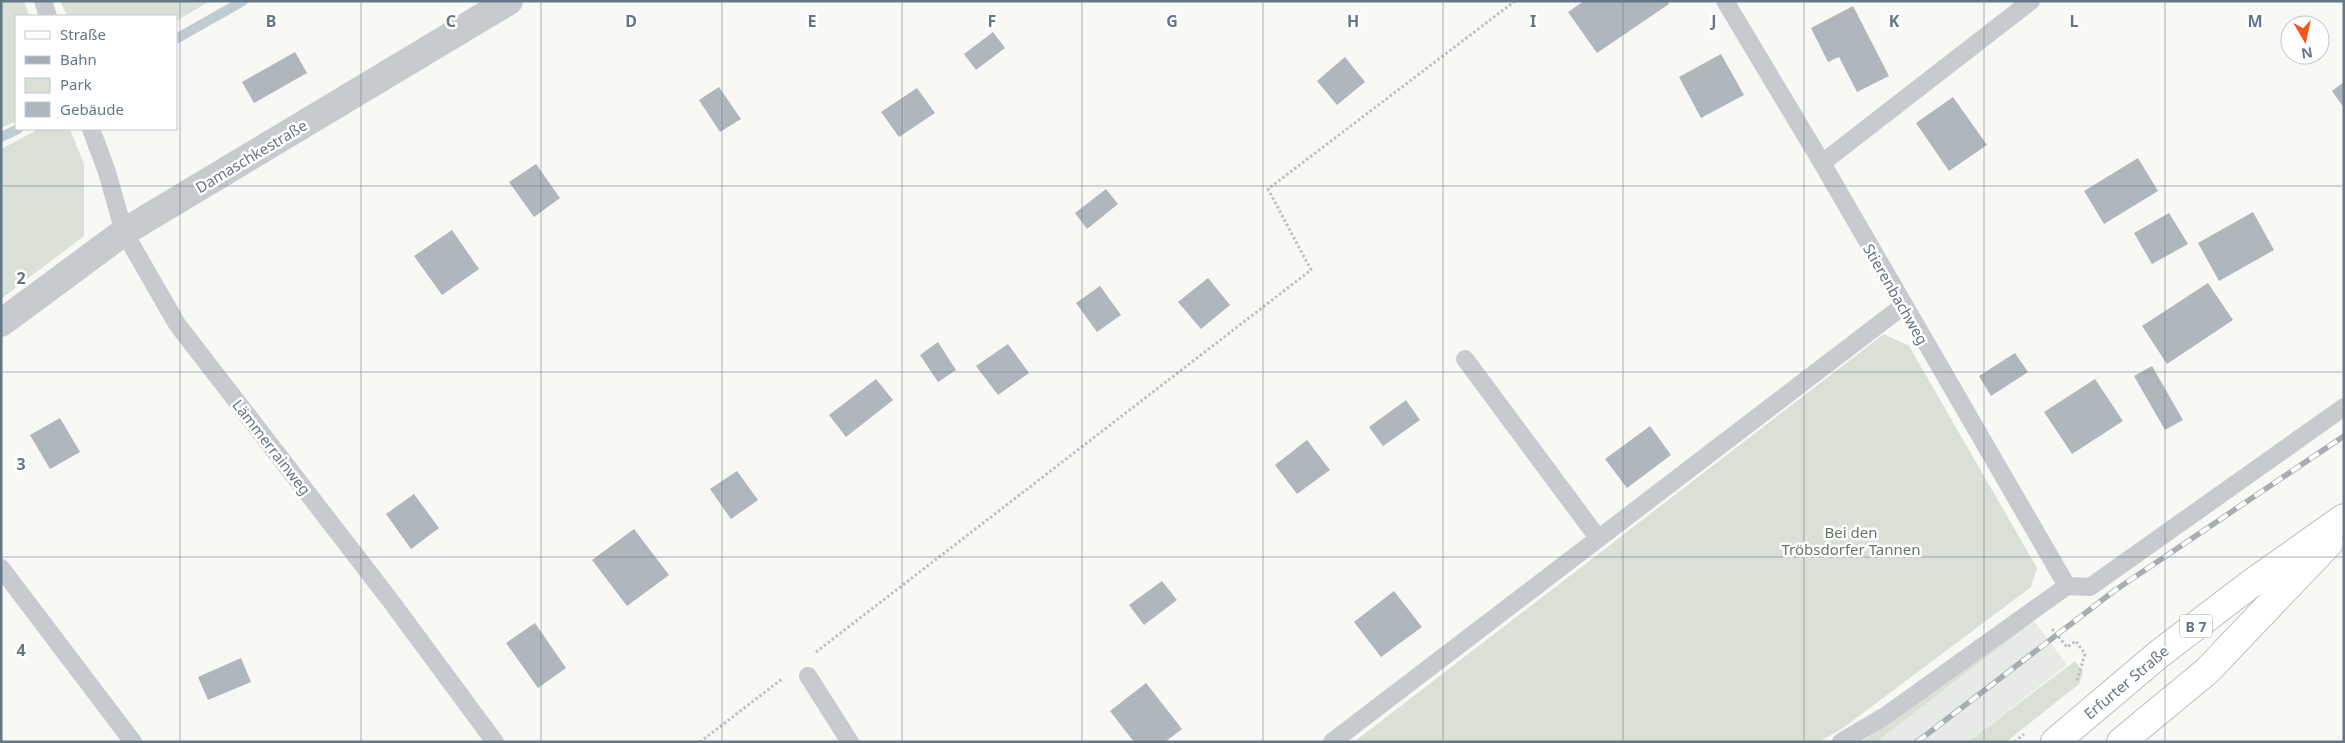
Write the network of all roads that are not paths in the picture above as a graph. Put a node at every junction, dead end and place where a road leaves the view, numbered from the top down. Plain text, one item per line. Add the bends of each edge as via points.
1 (43, 1) edge
2 (509, 1) edge
3 (1725, 1) edge
4 (2031, 1) edge
5 (48, 15) edge
6 (91, 130) edge
7 (1822, 163) junction
8 (124, 232) junction
9 (1903, 306) junction
10 (1, 323) edge
11 (1465, 359) dead end
12 (2344, 407) edge
13 (2344, 518) edge
14 (2344, 527) edge
15 (1598, 538) junction
16 (1, 568) edge
17 (2067, 586) junction
18 (808, 676) dead end
19 (133, 742) edge
20 (495, 742) edge
21 (850, 742) edge
22 (1332, 742) edge
23 (1842, 742) edge
24 (2055, 742) edge
25 (2121, 742) edge

1 - 5 lane
2 - 8 street, Damaschkestraße
3 - 7 lane, Stierenbachweg
4 - 7 lane
6 - 8 lane, Lämmerrainweg
7 - 9 lane, Stierenbachweg
8 - 10 street, Damaschkestraße
8 - 20 lane, Lämmerrainweg via 177,324
9 - 15 lane
9 - 17 lane, Stierenbachweg
11 - 15 lane
12 - 17 lane via 2090,587
13 - 24 main road, Erfurter Straße / B 7 via 2159,654
14 - 25 main road, B 7 via 2206,671
15 - 22 lane
16 - 19 lane
17 - 23 lane via 1884,716
18 - 21 lane

